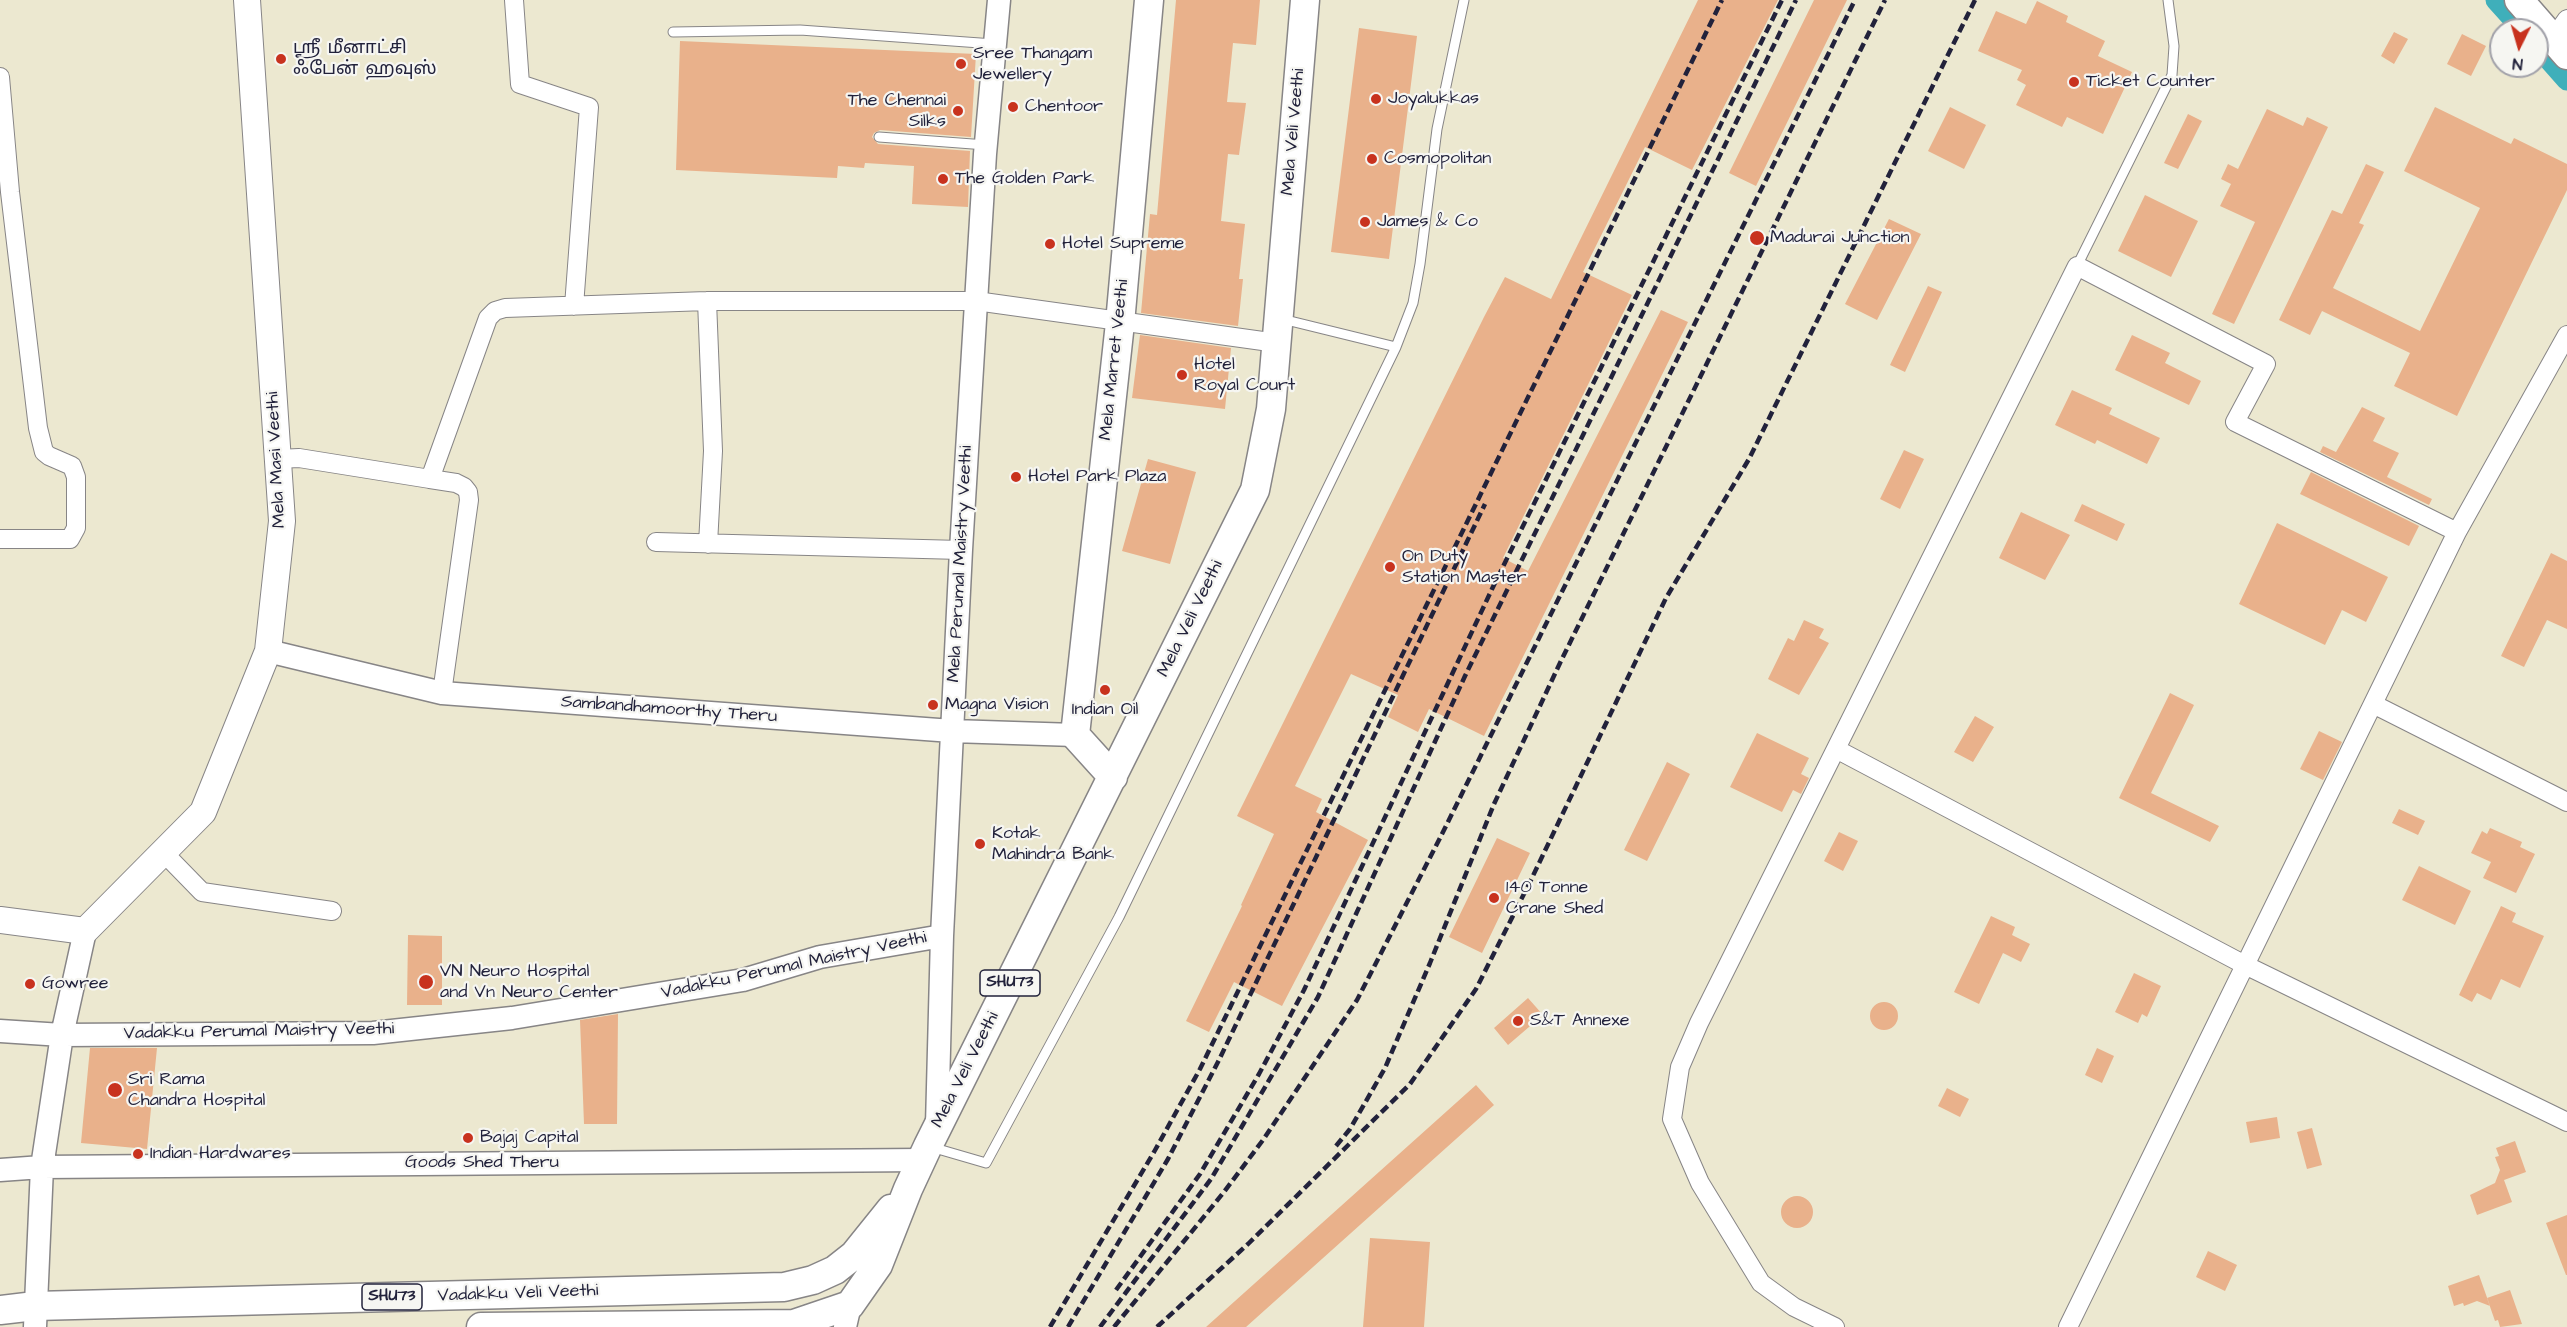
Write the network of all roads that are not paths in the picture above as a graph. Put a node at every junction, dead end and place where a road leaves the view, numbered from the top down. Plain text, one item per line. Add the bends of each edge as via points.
1 (247, 0) edge
2 (514, 0) edge
3 (999, 0) edge
4 (1149, 0) edge
5 (1305, 0) edge
6 (1464, 0) edge
7 (2168, 0) edge
8 (2519, 0) edge
9 (673, 32) dead end
10 (2562, 37) edge
11 (994, 44) junction
12 (0, 77) edge
13 (879, 137) dead end
14 (986, 145) junction
15 (5, 192) edge
16 (2077, 266) junction
17 (976, 301) junction
18 (707, 302) junction
19 (573, 306) junction
20 (1120, 323) junction
21 (1278, 331) junction
22 (2567, 334) edge
23 (1396, 347) junction
24 (278, 459) junction
25 (430, 479) junction
26 (2457, 532) junction
27 (0, 539) edge
28 (656, 542) dead end
29 (708, 544) junction
30 (962, 550) junction
31 (268, 651) junction
32 (442, 693) junction
33 (2373, 704) junction
34 (952, 731) junction
35 (1075, 735) junction
36 (1836, 749) junction
37 (1113, 777) junction
38 (2567, 802) edge
39 (163, 852) junction
40 (333, 911) dead end
41 (0, 920) edge
42 (86, 931) junction
43 (942, 936) junction
44 (2245, 965) junction
45 (0, 1031) edge
46 (62, 1035) junction
47 (2567, 1122) edge
48 (929, 1145) junction
49 (42, 1167) junction
50 (0, 1170) edge
51 (908, 1189) junction
52 (784, 1287) junction
53 (0, 1310) edge
54 (847, 1316) edge
55 (35, 1317) edge
56 (481, 1327) edge
57 (1835, 1327) edge
58 (2068, 1327) edge

1 - 24 main road, Mela Masi Veethi
2 - 19 street via 520,84 589,107
3 - 11 street, Mela Perumal Maistry Veethi
4 - 20 main road, Mela Marret Veethi
5 - 21 main road, Mela Veli Veethi / SHU73
6 - 23 lane via 1437,129 1413,303
7 - 16 lane via 2174,46 2172,75
8 - 10 main road
9 - 11 lane via 800,30
11 - 14 street, Mela Perumal Maistry Veethi
12 - 15 street
13 - 14 lane
14 - 17 street, Mela Perumal Maistry Veethi
15 - 27 street via 38,428 44,452 72,466 75,472 76,528 65,541
16 - 26 street via 2266,364 2235,422
16 - 36 street
17 - 18 street
17 - 20 street
17 - 30 street, Mela Perumal Maistry Veethi
18 - 19 street
18 - 29 street via 713,451
19 - 25 street via 506,308 488,318
20 - 21 street
20 - 35 main road, Mela Marret Veethi
21 - 23 lane
21 - 37 main road, Mela Veli Veethi / SHU73 via 1271,409 1255,490
22 - 26 street
23 - 48 lane via 1119,917 986,1163
24 - 25 street via 299,458
24 - 31 main road, Mela Masi Veethi via 282,521
25 - 32 street via 464,487 469,500
26 - 33 street
28 - 29 street
29 - 30 street
30 - 34 street, Mela Perumal Maistry Veethi
31 - 32 street, Sambandhamoorthy Theru
31 - 39 main road, Mela Masi Veethi via 203,812
32 - 34 street, Sambandhamoorthy Theru
33 - 38 street
33 - 44 street
34 - 35 street, Sambandhamoorthy Theru
34 - 43 street, Mela Perumal Maistry Veethi
35 - 37 main road
36 - 44 street
36 - 57 street via 1699,1023 1680,1067 1672,1119 1700,1183 1761,1283 1794,1307
37 - 48 main road, Mela Veli Veethi / SHU73
39 - 40 street via 202,892
39 - 42 main road, Mela Masi Veethi
41 - 42 main road
42 - 46 street
43 - 46 street, Vadakku Perumal Maistry Veethi via 820,957 743,980 513,1018 373,1033
43 - 48 street, Mela Perumal Maistry Veethi
44 - 47 street
44 - 58 street
45 - 46 street, Vadakku Perumal Maistry Veethi
46 - 49 street
48 - 49 street, Goods Shed Theru
48 - 51 main road, Mela Veli Veethi / SHU73
49 - 50 street, Goods Shed Theru
49 - 55 street
51 - 52 main road, Mela Veli Veethi / SHU73 via 854,1255 835,1270
51 - 54 main road, Mela Veli Veethi / SHU73 via 878,1265
52 - 54 main road via 822,1294
52 - 55 main road, Vadakku Veli Veethi / SHU73
53 - 55 main road, Vadakku Veli Veethi / SHU73
54 - 56 main road, Vadakku Veli Veethi via 794,1324

